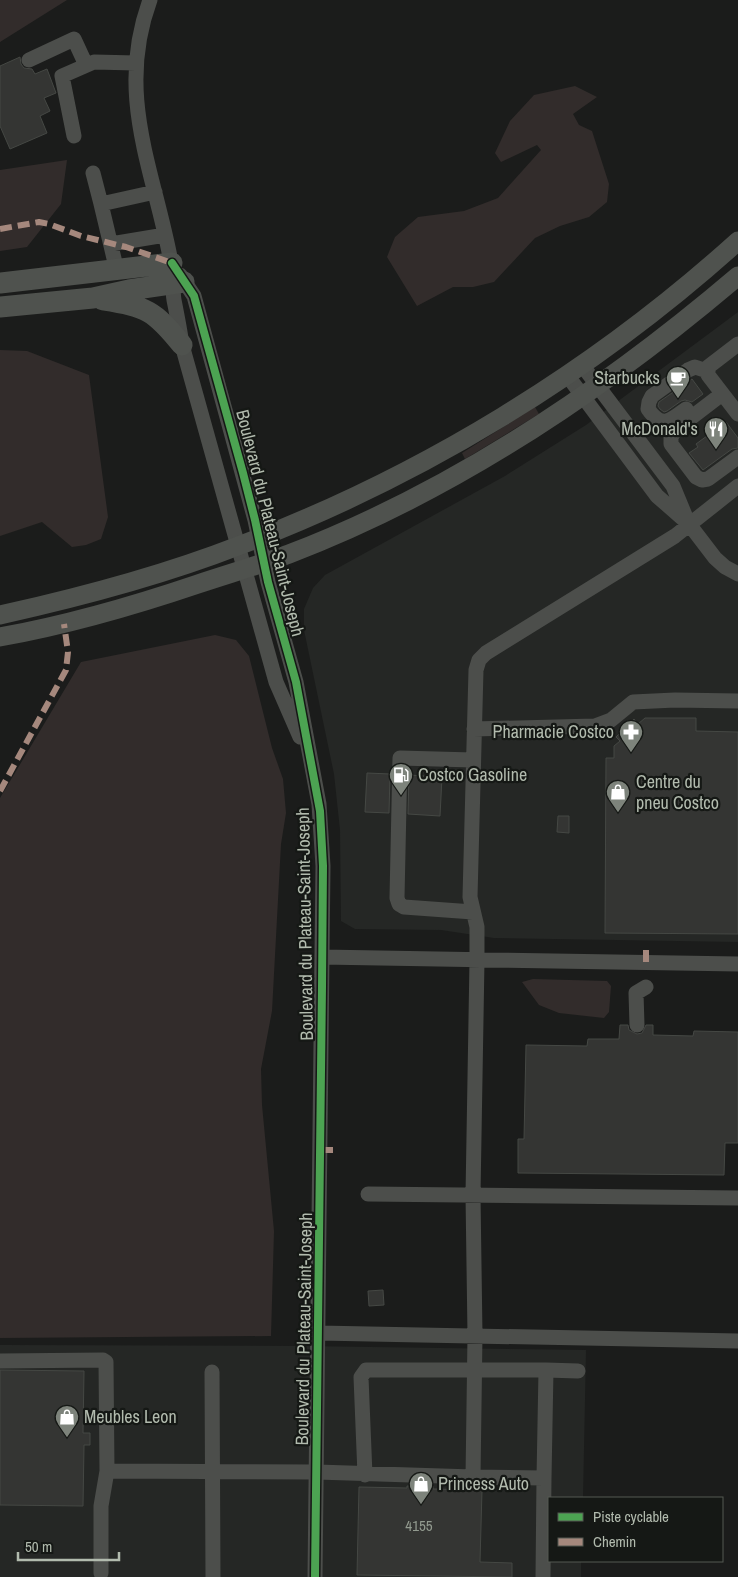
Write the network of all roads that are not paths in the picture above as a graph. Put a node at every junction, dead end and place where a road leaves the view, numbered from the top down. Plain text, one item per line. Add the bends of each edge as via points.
1 (150, 0) edge
2 (28, 60) dead end
3 (136, 64) junction
4 (86, 65) junction
5 (74, 136) dead end
6 (93, 172) dead end
7 (155, 192) junction
8 (101, 204) junction
9 (165, 235) junction
10 (738, 241) edge
11 (111, 244) junction
12 (117, 271) junction
13 (176, 276) junction
14 (738, 276) edge
15 (0, 283) edge
16 (93, 298) junction
17 (0, 307) edge
18 (738, 344) edge
19 (182, 345) junction
20 (574, 370) junction
21 (706, 371) junction
22 (597, 386) junction
23 (720, 390) junction
24 (582, 397) junction
25 (738, 414) edge
26 (738, 457) edge
27 (738, 486) edge
28 (689, 524) junction
29 (259, 538) junction
30 (238, 546) junction
31 (264, 562) junction
32 (244, 569) junction
33 (738, 574) edge
34 (0, 615) edge
35 (0, 637) edge
36 (738, 701) edge
37 (474, 728) junction
38 (473, 760) junction
39 (311, 763) junction
40 (473, 912) junction
41 (322, 957) junction
42 (477, 960) junction
43 (738, 964) edge
44 (646, 987) dead end
45 (637, 1025) dead end
46 (368, 1194) dead end
47 (473, 1195) junction
48 (738, 1198) edge
49 (319, 1333) junction
50 (475, 1335) junction
51 (738, 1341) edge
52 (0, 1361) edge
53 (475, 1370) junction
54 (546, 1370) junction
55 (578, 1371) dead end
56 (212, 1372) dead end
57 (108, 1471) junction
58 (212, 1472) junction
59 (317, 1472) junction
60 (365, 1475) junction
61 (473, 1477) junction
62 (544, 1478) junction
63 (101, 1573) dead end
64 (213, 1577) edge
65 (315, 1577) edge
66 (543, 1577) edge

1 - 3 street, Boulevard du Plateau-Saint-Joseph via 141,28
2 - 4 street via 74,40
3 - 4 street via 102,61
3 - 7 street, Boulevard du Plateau-Saint-Joseph via 137,113
4 - 5 street via 57,79
6 - 8 street
7 - 8 street
7 - 9 street, Boulevard du Plateau-Saint-Joseph
8 - 11 street
9 - 11 street
9 - 13 street, Boulevard du Plateau-Saint-Joseph
10 - 20 main road via 654,311
11 - 12 street
12 - 13 highway
12 - 15 highway
13 - 16 highway
13 - 19 street, Boulevard du Plateau-Saint-Joseph via 174,299
13 - 29 street, Boulevard du Plateau-Saint-Joseph via 194,296
14 - 22 main road via 673,330
16 - 17 highway
16 - 19 highway via 132,305 151,313
18 - 21 street
19 - 30 street, Boulevard du Plateau-Saint-Joseph
20 - 22 street
20 - 24 street
20 - 29 main road via 483,428 419,463
21 - 23 street
21 - 23 street via 695,367 688,370 652,396 648,409 658,420 670,421
22 - 24 main road
22 - 28 street via 673,486
23 - 25 street
23 - 26 street via 675,430 671,444 696,477 702,480
24 - 28 street via 657,496
24 - 31 main road via 493,453 426,490 322,540
27 - 28 street
28 - 33 street via 715,558
28 - 37 street via 658,547 482,656 476,670
29 - 30 main road
29 - 31 street, Boulevard du Plateau-Saint-Joseph
30 - 32 street, Boulevard du Plateau-Saint-Joseph
30 - 34 main road via 116,586
31 - 32 main road
31 - 39 street, Boulevard du Plateau-Saint-Joseph via 296,682
32 - 35 main road via 89,618
32 - 39 street, Boulevard du Plateau-Saint-Joseph via 276,682
36 - 37 street via 634,702 611,720 595,726
37 - 38 street
38 - 40 street via 470,897
38 - 40 street via 400,758 397,898 404,907
39 - 41 street, Boulevard du Plateau-Saint-Joseph via 322,831
40 - 42 street via 477,927
41 - 42 street
41 - 49 street, Boulevard du Plateau-Saint-Joseph
42 - 43 street
42 - 47 street
44 - 45 street via 636,993
46 - 47 street
47 - 48 street
47 - 50 street
49 - 50 street
49 - 59 street, Boulevard du Plateau-Saint-Joseph
50 - 51 street
50 - 53 street
52 - 57 street via 106,1362
53 - 54 street
53 - 60 street via 366,1370 361,1377
53 - 61 street
54 - 55 street
54 - 62 street
56 - 58 street
57 - 58 street
57 - 63 street via 101,1506
58 - 59 street
58 - 64 street
59 - 60 street
59 - 65 street, Boulevard du Plateau-Saint-Joseph
60 - 61 street
61 - 62 street
62 - 66 street

